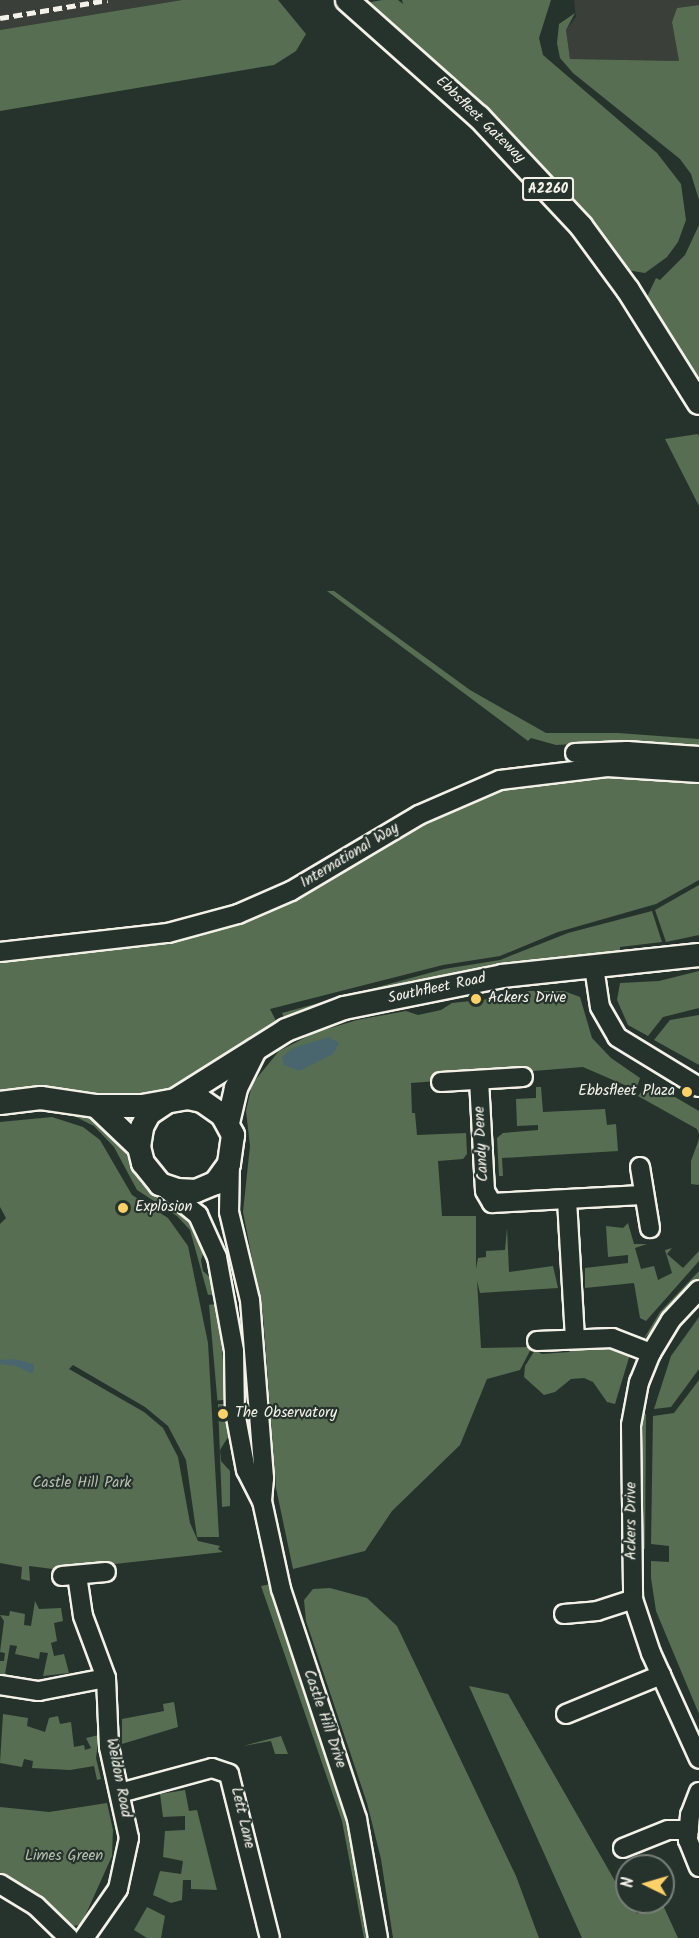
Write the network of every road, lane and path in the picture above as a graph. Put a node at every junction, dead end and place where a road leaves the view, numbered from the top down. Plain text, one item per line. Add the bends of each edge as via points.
1 (353, 4) edge
2 (699, 403) edge
3 (575, 753) dead end
4 (699, 756) edge
5 (699, 773) edge
6 (0, 952) edge
7 (699, 955) edge
8 (594, 967) junction
9 (256, 1049) junction
10 (524, 1077) dead end
11 (479, 1080) junction
12 (441, 1082) dead end
13 (699, 1087) edge
14 (171, 1101) junction
15 (0, 1103) edge
16 (96, 1107) junction
17 (228, 1123) junction
18 (139, 1147) junction
19 (230, 1161) junction
20 (640, 1167) dead end
21 (160, 1184) junction
22 (642, 1195) junction
23 (567, 1200) junction
24 (650, 1228) dead end
25 (699, 1290) edge
26 (575, 1340) junction
27 (537, 1341) dead end
28 (651, 1353) junction
29 (262, 1501) junction
30 (106, 1572) dead end
31 (633, 1599) junction
32 (564, 1614) dead end
33 (661, 1675) junction
34 (106, 1678) junction
35 (0, 1685) edge
36 (566, 1714) dead end
37 (699, 1759) edge
38 (699, 1792) edge
39 (120, 1793) junction
40 (689, 1830) junction
41 (624, 1848) dead end
42 (699, 1867) edge
43 (0, 1884) edge
44 (58, 1934) edge
45 (84, 1938) edge
46 (270, 1938) edge
47 (378, 1938) edge

1 - 2 main road, Ebbsfleet Gateway / A2260 via 479,117 581,226 635,300
3 - 4 street via 635,751
5 - 6 street, International Way via 607,767 500,780 419,815 291,891 238,914 168,933
7 - 8 main road, Southfleet Road
8 - 9 main road, Southfleet Road via 502,976 344,1008 286,1029
8 - 13 street via 600,1007 617,1037
9 - 14 main road, Southfleet Road
9 - 17 main road, Southfleet Road via 236,1088
10 - 11 street
11 - 12 street
11 - 23 street, Candy Dene via 488,1199 498,1205
14 - 16 main road
14 - 17 main road via 202,1101
14 - 18 main road via 149,1114
15 - 16 main road via 49,1098
16 - 18 main road
17 - 19 main road via 233,1140
18 - 21 main road via 143,1163
19 - 21 main road via 219,1180 201,1190 184,1191
19 - 29 street, Castle Hill Drive via 229,1212 250,1300 264,1478
20 - 22 street
21 - 29 street, Castle Hill Drive via 195,1211 211,1240 228,1310 235,1412 246,1470
22 - 23 street, Candy Dene
22 - 24 street
23 - 26 street
25 - 28 street, Ackers Drive via 671,1320
26 - 27 street
26 - 28 street via 612,1338
28 - 31 street, Ackers Drive via 632,1409
29 - 47 street, Castle Hill Drive via 281,1589 357,1819
30 - 34 street, Weldon Road via 70,1575
31 - 32 street via 597,1611
31 - 33 street, Ackers Drive
33 - 36 street
33 - 37 street, Ackers Drive
34 - 35 street via 42,1690
34 - 39 street, Weldon Road via 109,1747
38 - 40 street
39 - 45 street, Weldon Road via 129,1838 123,1874 108,1906
39 - 46 street, Lett Lane via 211,1769 229,1774
40 - 41 street via 668,1830
40 - 42 street via 688,1840
43 - 44 street via 31,1902

